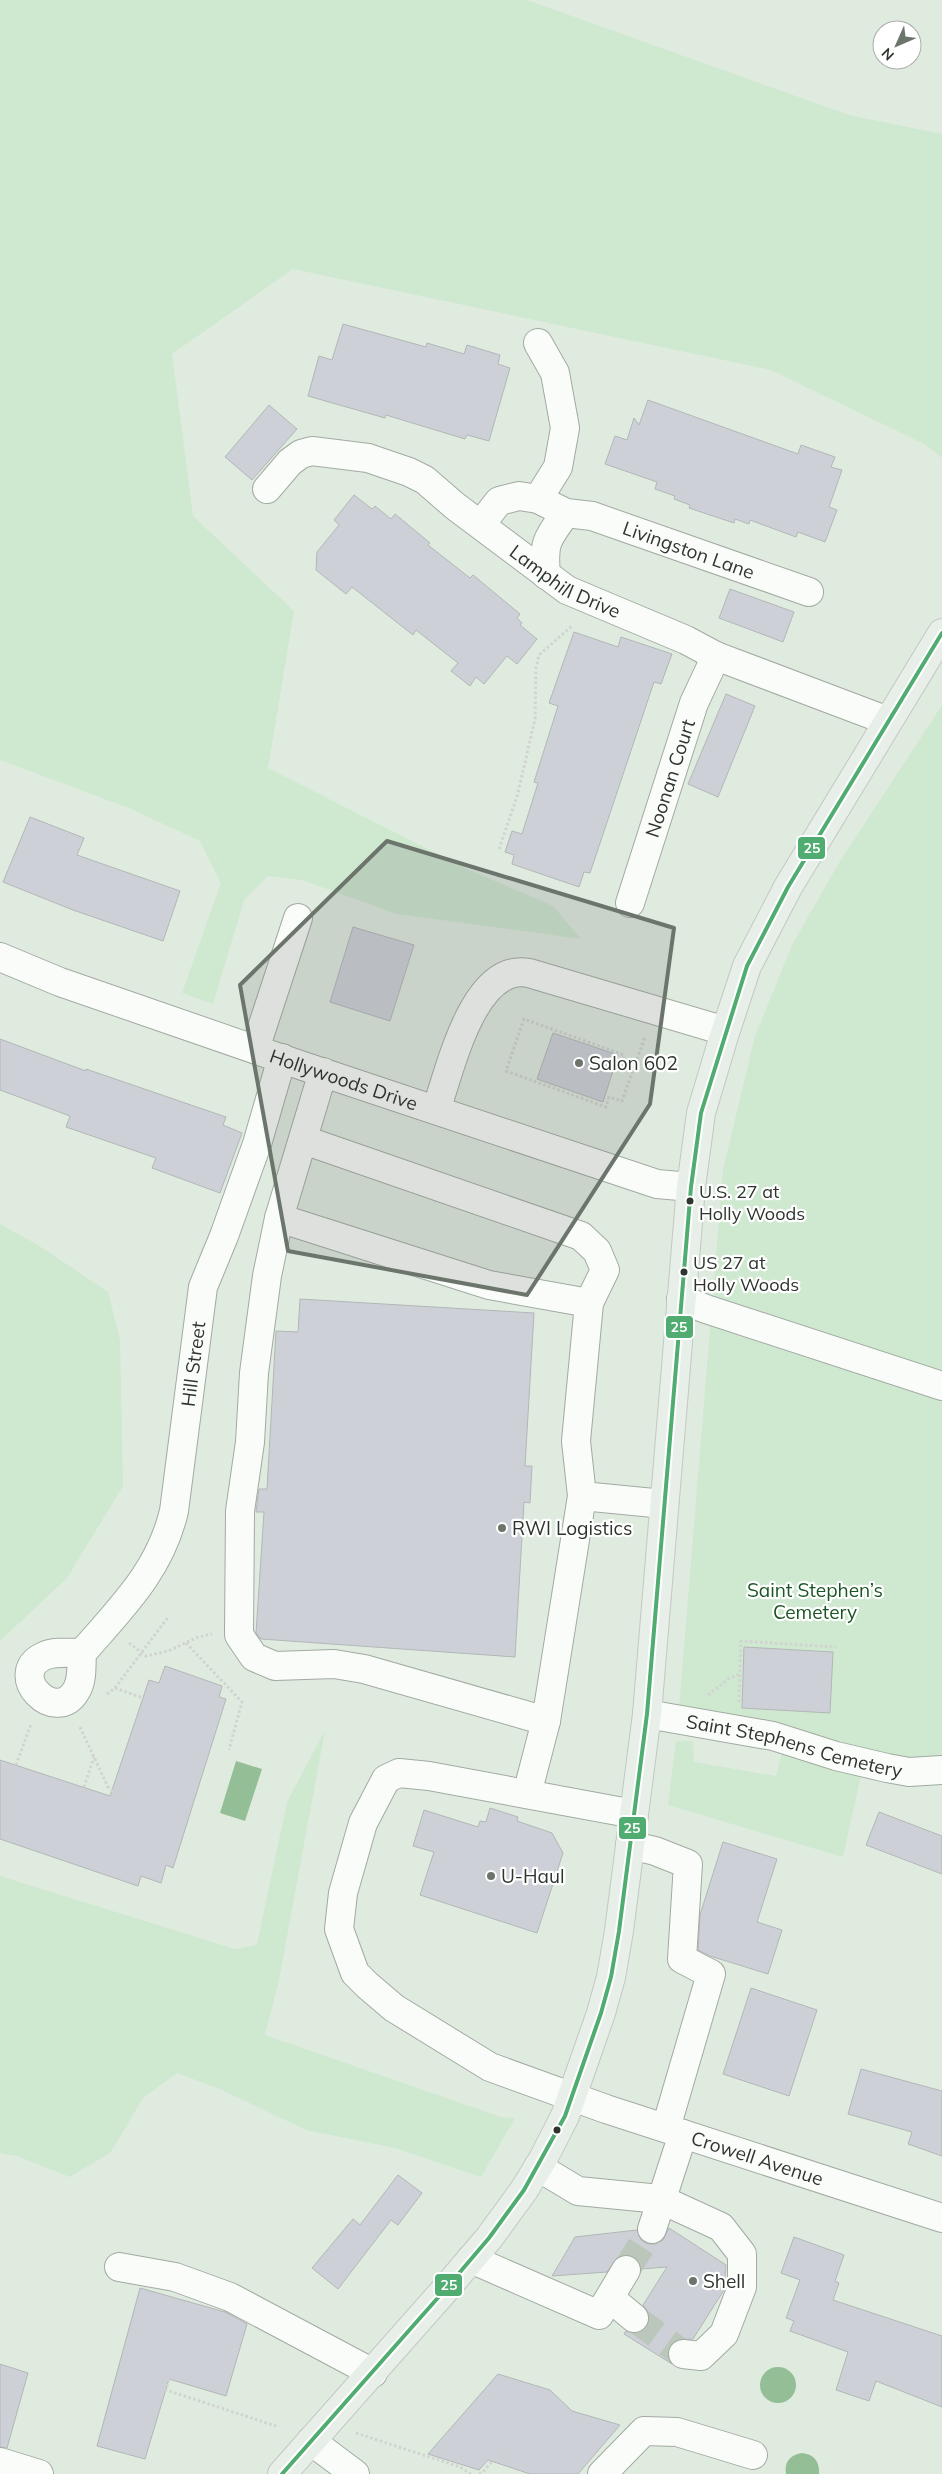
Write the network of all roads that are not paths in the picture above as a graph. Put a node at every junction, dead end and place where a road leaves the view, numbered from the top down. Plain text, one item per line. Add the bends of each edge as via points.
1 (538, 343) dead end
2 (267, 489) dead end
3 (538, 499) junction
4 (566, 513) junction
5 (481, 524) junction
6 (546, 575) junction
7 (809, 592) dead end
8 (942, 633) edge
9 (716, 656) junction
10 (888, 721) junction
11 (630, 903) dead end
12 (298, 918) dead end
13 (0, 957) edge
14 (725, 1031) junction
15 (255, 1049) junction
16 (282, 1058) junction
17 (323, 1072) junction
18 (436, 1110) junction
19 (304, 1140) junction
20 (690, 1187) junction
21 (280, 1218) junction
22 (681, 1299) junction
23 (588, 1303) junction
24 (942, 1386) edge
25 (582, 1496) junction
26 (664, 1504) junction
27 (82, 1653) dead end
28 (647, 1714) junction
29 (546, 1721) junction
30 (942, 1770) edge
31 (527, 1794) junction
32 (634, 1814) junction
33 (630, 1845) junction
34 (573, 2096) junction
35 (675, 2131) junction
36 (538, 2167) junction
37 (660, 2200) junction
38 (942, 2218) edge
39 (652, 2229) tunnel mouth
40 (471, 2259) junction
41 (119, 2267) dead end
42 (626, 2270) tunnel mouth
43 (610, 2298) junction
44 (634, 2318) tunnel mouth
45 (683, 2354) tunnel mouth
46 (373, 2373) junction
47 (311, 2441) junction
48 (754, 2455) dead end
49 (0, 2462) edge
50 (39, 2474) edge
51 (282, 2474) edge
52 (355, 2474) edge
53 (602, 2474) edge

1 - 3 street via 555,373 565,428 558,467
2 - 5 street, Lamphill Drive via 301,454 312,451 368,458 420,477
3 - 4 street, Livingston Lane
3 - 5 street, Livingston Lane via 519,496 500,501
4 - 6 street via 546,540
4 - 7 street, Livingston Lane via 592,516
5 - 6 street, Lamphill Drive
6 - 9 street, Lamphill Drive via 567,590
8 - 10 main road
9 - 10 street, Lamphill Drive
9 - 11 street, Noonan Court via 694,704
10 - 14 main road via 788,887 747,966
12 - 15 street
13 - 15 street, Hollywoods Drive via 60,982
14 - 18 street via 529,973 509,972 483,993 471,1013
14 - 20 main road via 701,1113
15 - 16 street, Hollywoods Drive
16 - 17 street, Hollywoods Drive
16 - 27 street, Hill Street via 257,1144 203,1287 168,1536 155,1564
17 - 18 street, Hollywoods Drive
17 - 19 street
18 - 20 street, Hollywoods Drive via 656,1184
19 - 21 street
19 - 23 street via 581,1236 598,1251 605,1270
20 - 22 main road
21 - 23 street via 488,1285
21 - 29 street via 267,1276 240,1511 239,1635 243,1643 254,1657 274,1666 334,1664 364,1669
22 - 24 street
22 - 26 main road
23 - 25 street via 576,1441
25 - 26 street
25 - 29 street
26 - 28 main road
28 - 30 street, Saint Stephens Cemetery via 773,1736 887,1768 909,1772
28 - 32 main road
29 - 31 street
31 - 32 street, Crowell Avenue
31 - 34 street, Crowell Avenue via 429,1776 399,1773 386,1779 363,1823 343,1893 338,1929 354,1973 394,2008 490,2067
32 - 33 main road
33 - 34 main road via 611,1977
33 - 35 street via 688,1864 682,1959 711,1974
34 - 35 street, Crowell Avenue
34 - 36 main road
35 - 37 street
35 - 38 street, Crowell Avenue
36 - 37 street via 578,2191
36 - 40 main road via 520,2196
37 - 39 street
37 - 45 street via 721,2227 742,2254 742,2287 724,2334 701,2356
40 - 43 street via 599,2315
40 - 46 main road
41 - 46 street via 175,2277 230,2297
42 - 43 street
43 - 44 street
46 - 47 main road
47 - 51 main road
47 - 52 street
48 - 53 street via 677,2432 644,2430
49 - 50 street

